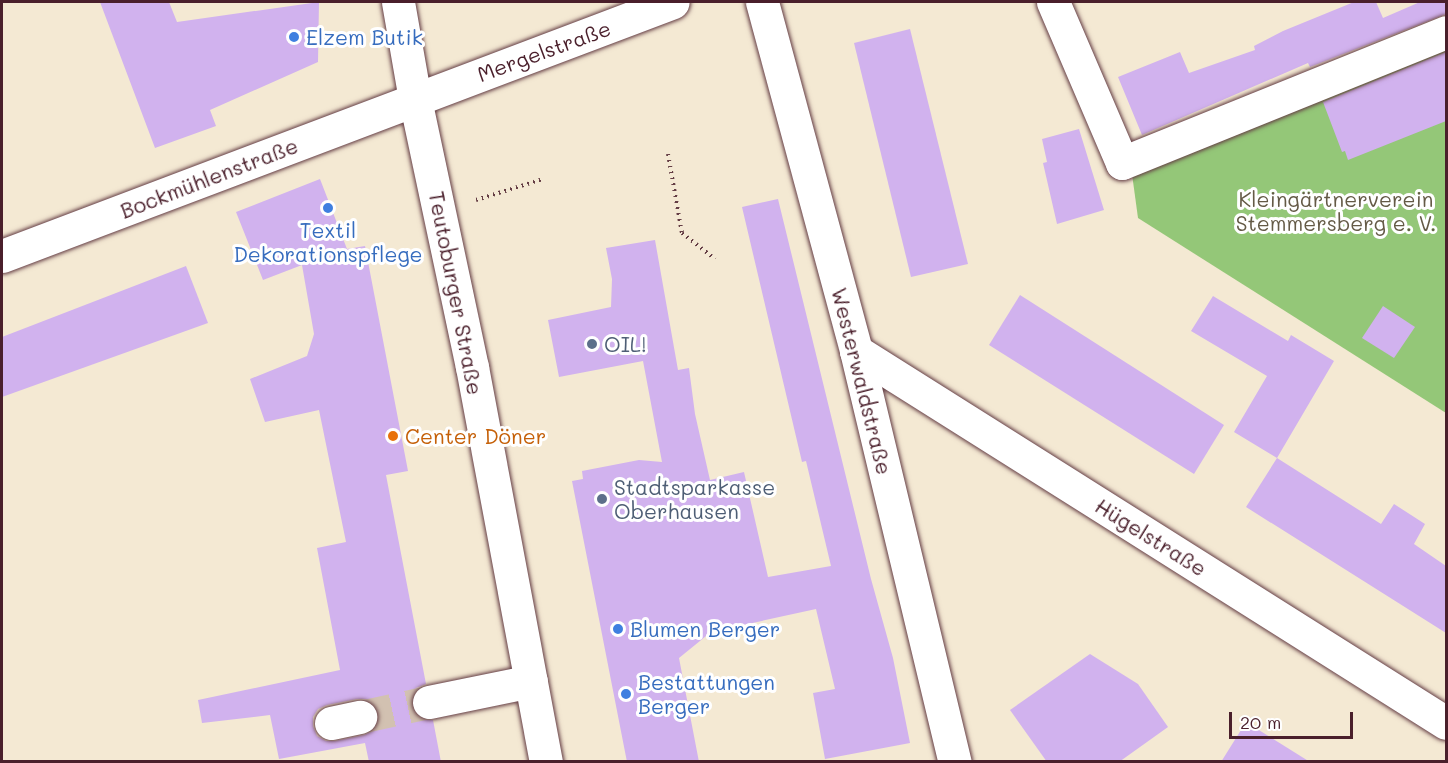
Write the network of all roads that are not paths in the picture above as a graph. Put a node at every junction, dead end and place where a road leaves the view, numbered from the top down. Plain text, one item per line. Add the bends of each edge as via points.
1 (398, 2) edge
2 (673, 2) edge
3 (762, 2) edge
4 (1053, 2) edge
5 (1446, 32) edge
6 (415, 99) junction
7 (2, 256) edge
8 (855, 351) junction
9 (531, 681) junction
10 (429, 702) tunnel mouth
11 (1446, 723) edge
12 (546, 762) edge
13 (955, 762) edge

1 - 6 street, Teutoburger Straße
2 - 6 street, Mergelstraße
3 - 8 street, Westerwaldstraße
4 - 5 street via 1122,163
6 - 7 street, Bockmühlenstraße
6 - 9 street, Teutoburger Straße via 441,210
8 - 11 street, Hügelstraße
8 - 13 street, Westerwaldstraße
9 - 10 street
9 - 12 street, Teutoburger Straße

